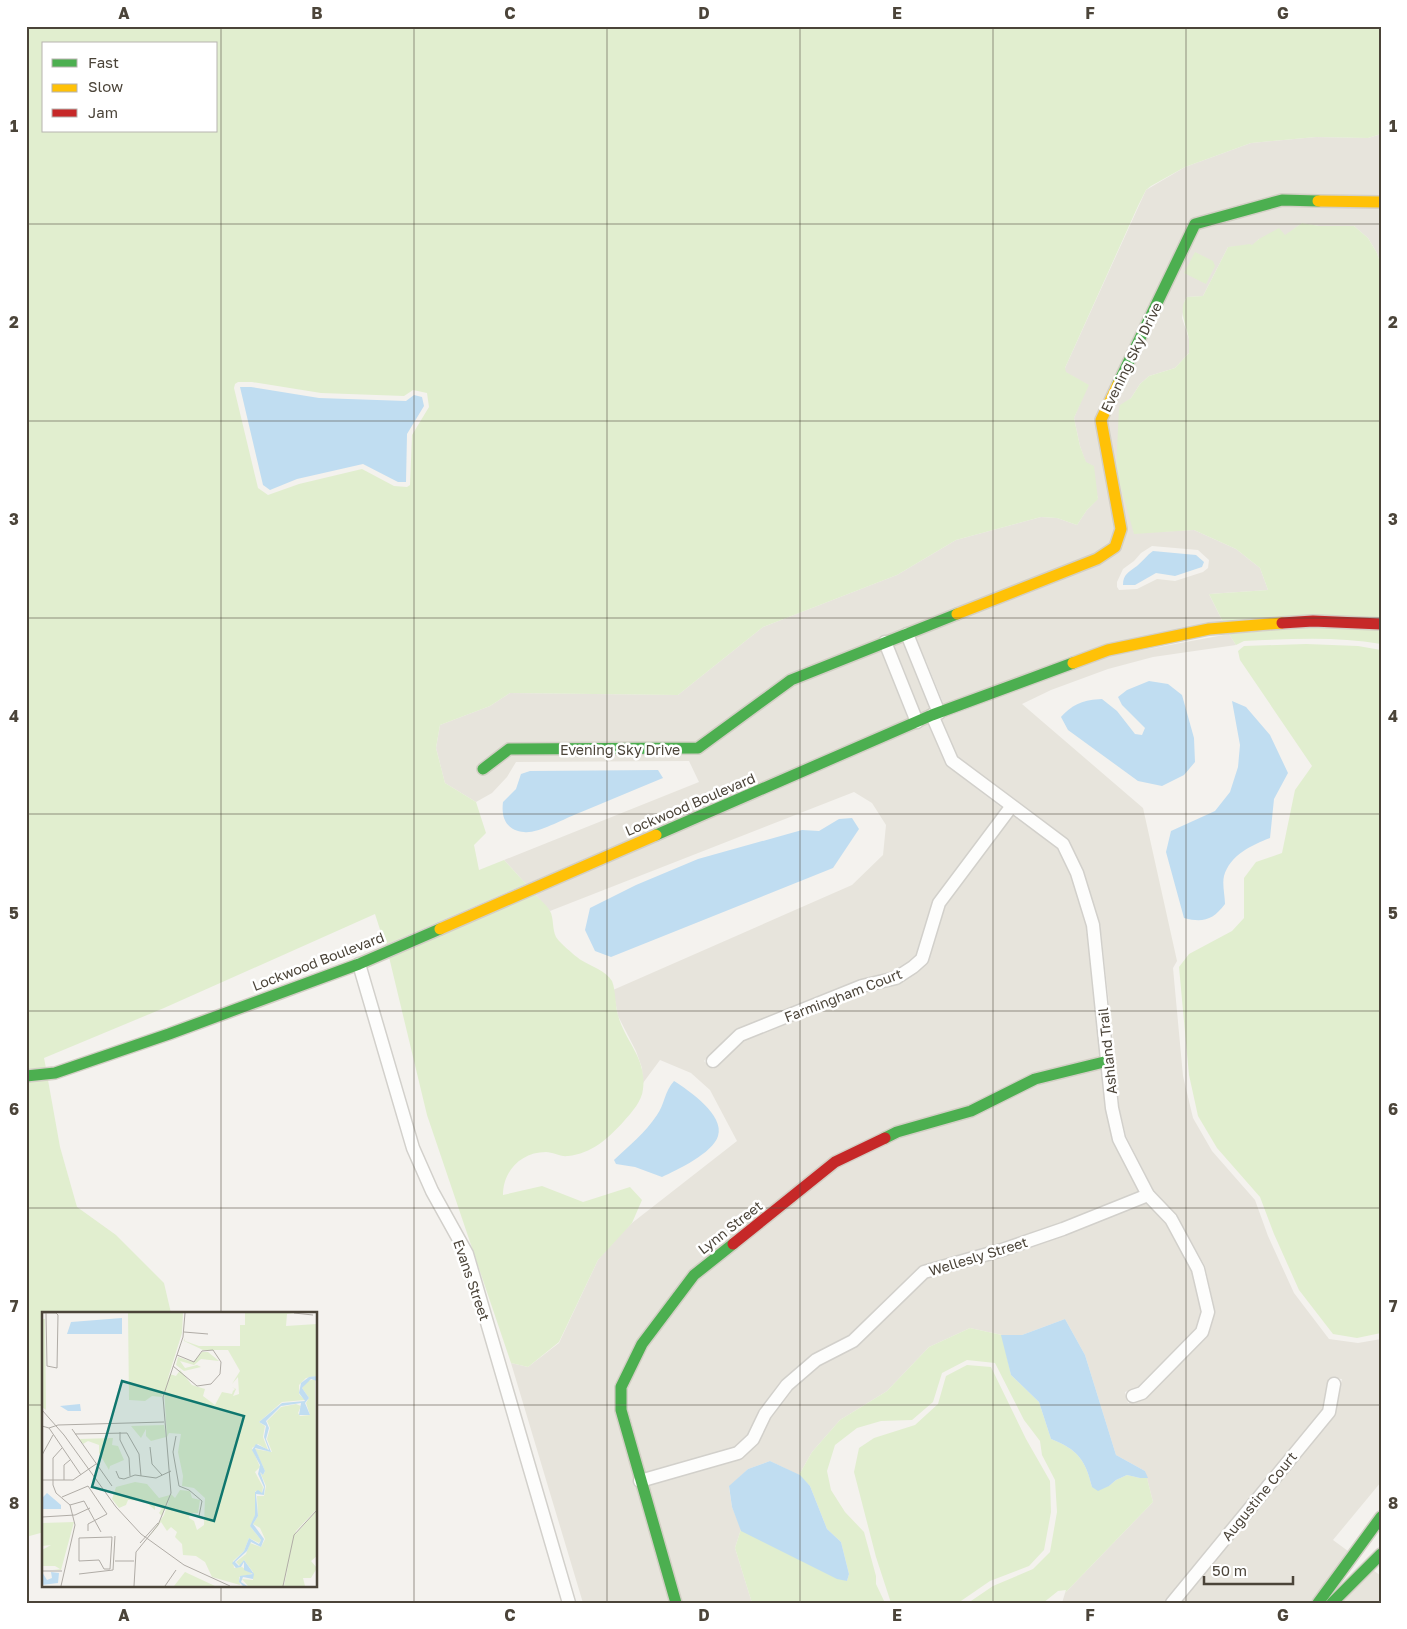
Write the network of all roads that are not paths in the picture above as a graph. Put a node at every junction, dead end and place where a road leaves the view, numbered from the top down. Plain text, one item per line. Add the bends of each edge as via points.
1 (1381, 202) edge
2 (1381, 624) edge
3 (907, 634) junction
4 (885, 642) junction
5 (936, 714) junction
6 (917, 722) junction
7 (484, 768) dead end
8 (1011, 807) junction
9 (359, 964) junction
10 (713, 1061) dead end
11 (1108, 1062) junction
12 (26, 1076) edge
13 (1148, 1195) junction
14 (1334, 1384) dead end
15 (1133, 1396) dead end
16 (640, 1481) junction
17 (1381, 1517) edge
18 (1381, 1554) edge
19 (569, 1603) edge
20 (676, 1603) edge
21 (1172, 1603) edge
22 (1318, 1603) edge
23 (1332, 1603) edge

1 - 3 street, Evening Sky Drive via 1282,200 1195,224 1101,420 1121,529 1115,547 1097,559
2 - 5 street, Lockwood Boulevard via 1313,621 1209,629 1108,650
3 - 4 street, Evening Sky Drive
3 - 5 street
4 - 6 street
4 - 7 street, Evening Sky Drive via 791,680 698,748 509,749
5 - 6 street, Lockwood Boulevard
5 - 8 street, Ashland Trail via 952,761
6 - 9 street, Lockwood Boulevard
8 - 10 street, Farmingham Court via 939,903 922,959 913,967 896,978 862,986 740,1034
8 - 11 street, Ashland Trail via 1063,844 1077,873 1093,925
9 - 12 street, Lockwood Boulevard via 55,1073
9 - 19 street, Evans Street via 413,1148 432,1191 467,1254
11 - 13 street, Ashland Trail via 1112,1108 1119,1139
11 - 16 street, Lynn Street via 1035,1079 971,1111 897,1132 835,1162 694,1276 642,1344 620,1387 621,1410
13 - 15 street, Ashland Trail via 1171,1219 1198,1269 1208,1312 1202,1332 1142,1393
13 - 16 street, Wellesly Street via 1002,1250 924,1272 852,1341 816,1360 787,1385 764,1414 752,1439 738,1453
14 - 21 street, Augustine Court via 1329,1412
16 - 20 street, Lynn Street
17 - 22 street
18 - 23 street

